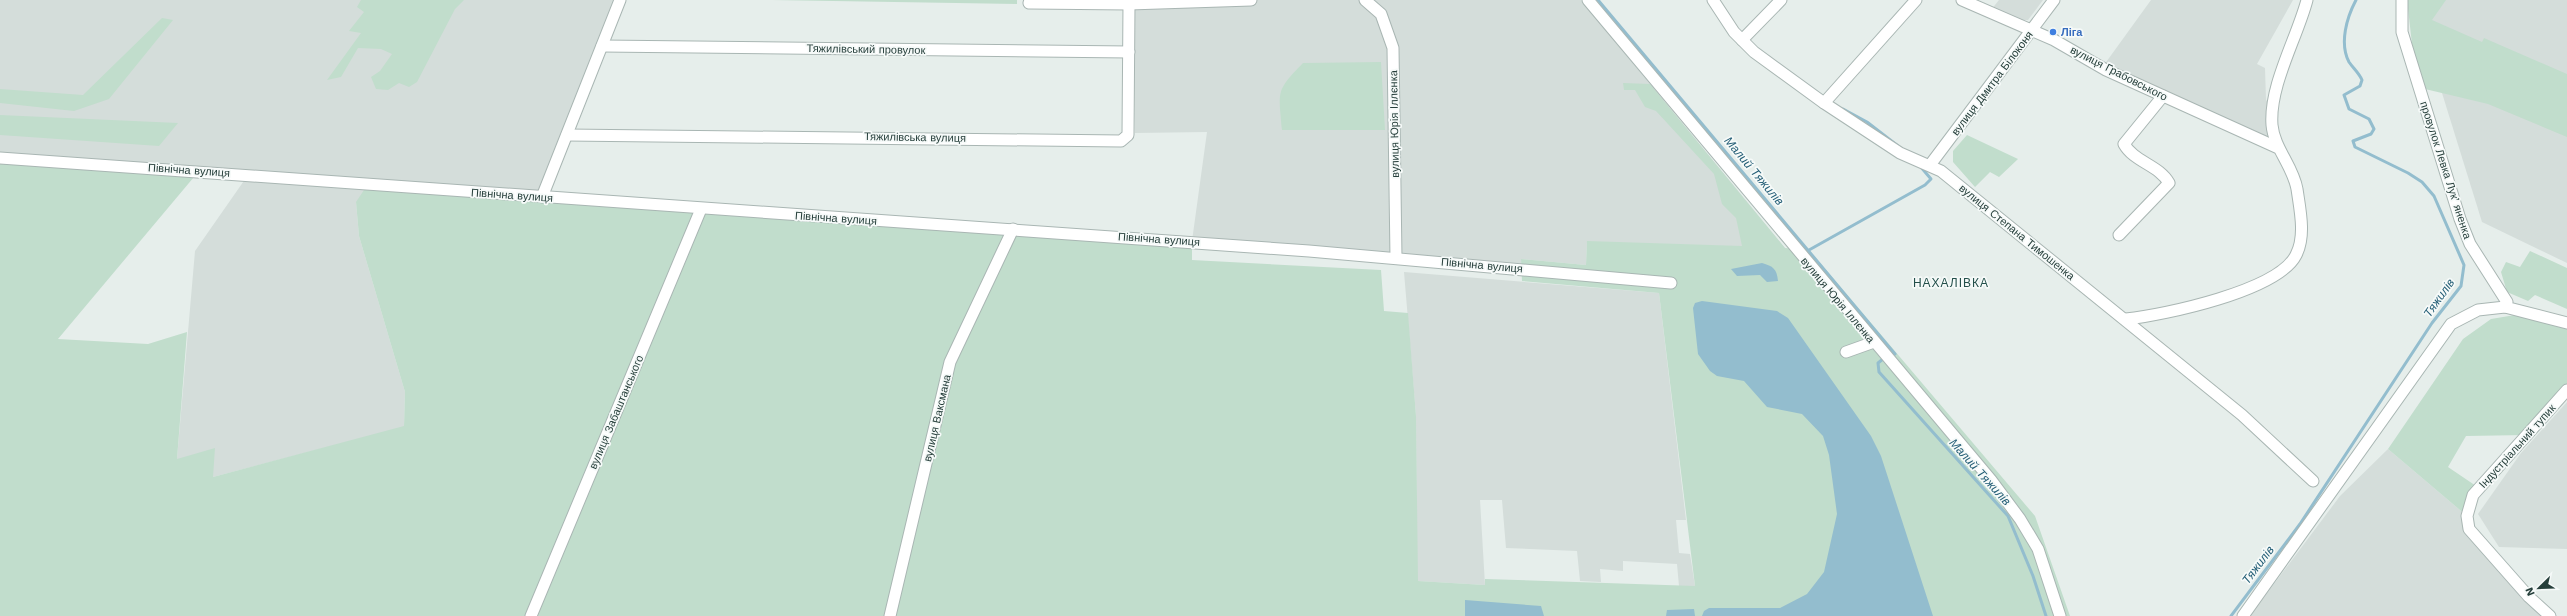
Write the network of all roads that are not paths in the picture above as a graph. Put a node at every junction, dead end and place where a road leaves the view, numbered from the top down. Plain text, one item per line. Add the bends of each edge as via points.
1 (620, 0) edge
2 (1251, 0) edge
3 (1365, 0) edge
4 (1588, 0) edge
5 (1713, 0) edge
6 (1781, 0) edge
7 (1916, 0) edge
8 (1962, 0) edge
9 (2054, 0) edge
10 (2307, 0) edge
11 (2402, 0) edge
12 (1030, 1) edge
13 (1129, 4) junction
14 (2032, 30) junction
15 (1742, 40) junction
16 (602, 46) junction
17 (1129, 52) junction
18 (2163, 96) junction
19 (1824, 103) junction
20 (567, 135) junction
21 (2276, 147) junction
22 (0, 158) edge
23 (1930, 165) junction
24 (542, 197) junction
25 (701, 209) junction
26 (1013, 229) junction
27 (2119, 235) dead end
28 (1396, 258) junction
29 (1671, 283) dead end
30 (2505, 307) junction
31 (2126, 319) junction
32 (2567, 323) edge
33 (1874, 342) junction
34 (1846, 352) dead end
35 (2567, 390) edge
36 (2313, 481) dead end
37 (531, 616) edge
38 (890, 616) edge
39 (2060, 616) edge
40 (2243, 616) edge
41 (2550, 616) edge

1 - 16 street
2 - 13 street
3 - 28 street, вулиця Юрія Іллєнка via 1372,4 1385,22 1393,48
4 - 33 street, вулиця Юрія Іллєнка
5 - 15 street, вулиця Степана Тимошенка
6 - 15 street
7 - 19 street
8 - 14 street, вулиця Грабовського
9 - 14 street, вулиця Дмитра Білоконя
10 - 21 street via 2272,117
11 - 30 street, провулок Левка Лукʼяненка via 2402,32 2460,218 2470,244 2507,302
12 - 13 street
13 - 17 street, Тяжилівська вулиця
14 - 18 street, вулиця Грабовського
14 - 23 street, вулиця Дмитра Білоконя
15 - 19 street, вулиця Степана Тимошенка via 1754,52
16 - 17 street, Тяжилівський провулок
16 - 20 street
17 - 20 street, Тяжилівська вулиця via 1128,135 1121,141 892,136
18 - 21 street, вулиця Грабовського
18 - 27 street via 2124,144 2128,151 2165,176 2169,183
19 - 23 street, вулиця Степана Тимошенка via 1900,153
20 - 24 street
21 - 31 street via 2292,171 2298,198 2299,250 2293,261 2260,282 2232,293 2150,318
22 - 24 street, Північна вулиця
23 - 31 street, вулиця Степана Тимошенка
24 - 25 street, Північна вулиця
25 - 26 street, Північна вулиця
25 - 37 street, вулиця Забаштанського
26 - 28 street, Північна вулиця
26 - 38 street, вулиця Ваксмана via 950,362
28 - 29 street, Північна вулиця
30 - 32 street
30 - 40 street via 2478,310 2451,324
31 - 36 street, вулиця Степана Тимошенка via 2242,415
33 - 34 street
33 - 39 street, вулиця Юрія Іллєнка via 1991,480 2020,519 2042,558
35 - 41 street, Індустріальний тупик via 2473,495 2467,516 2469,529 2473,534 2529,598

